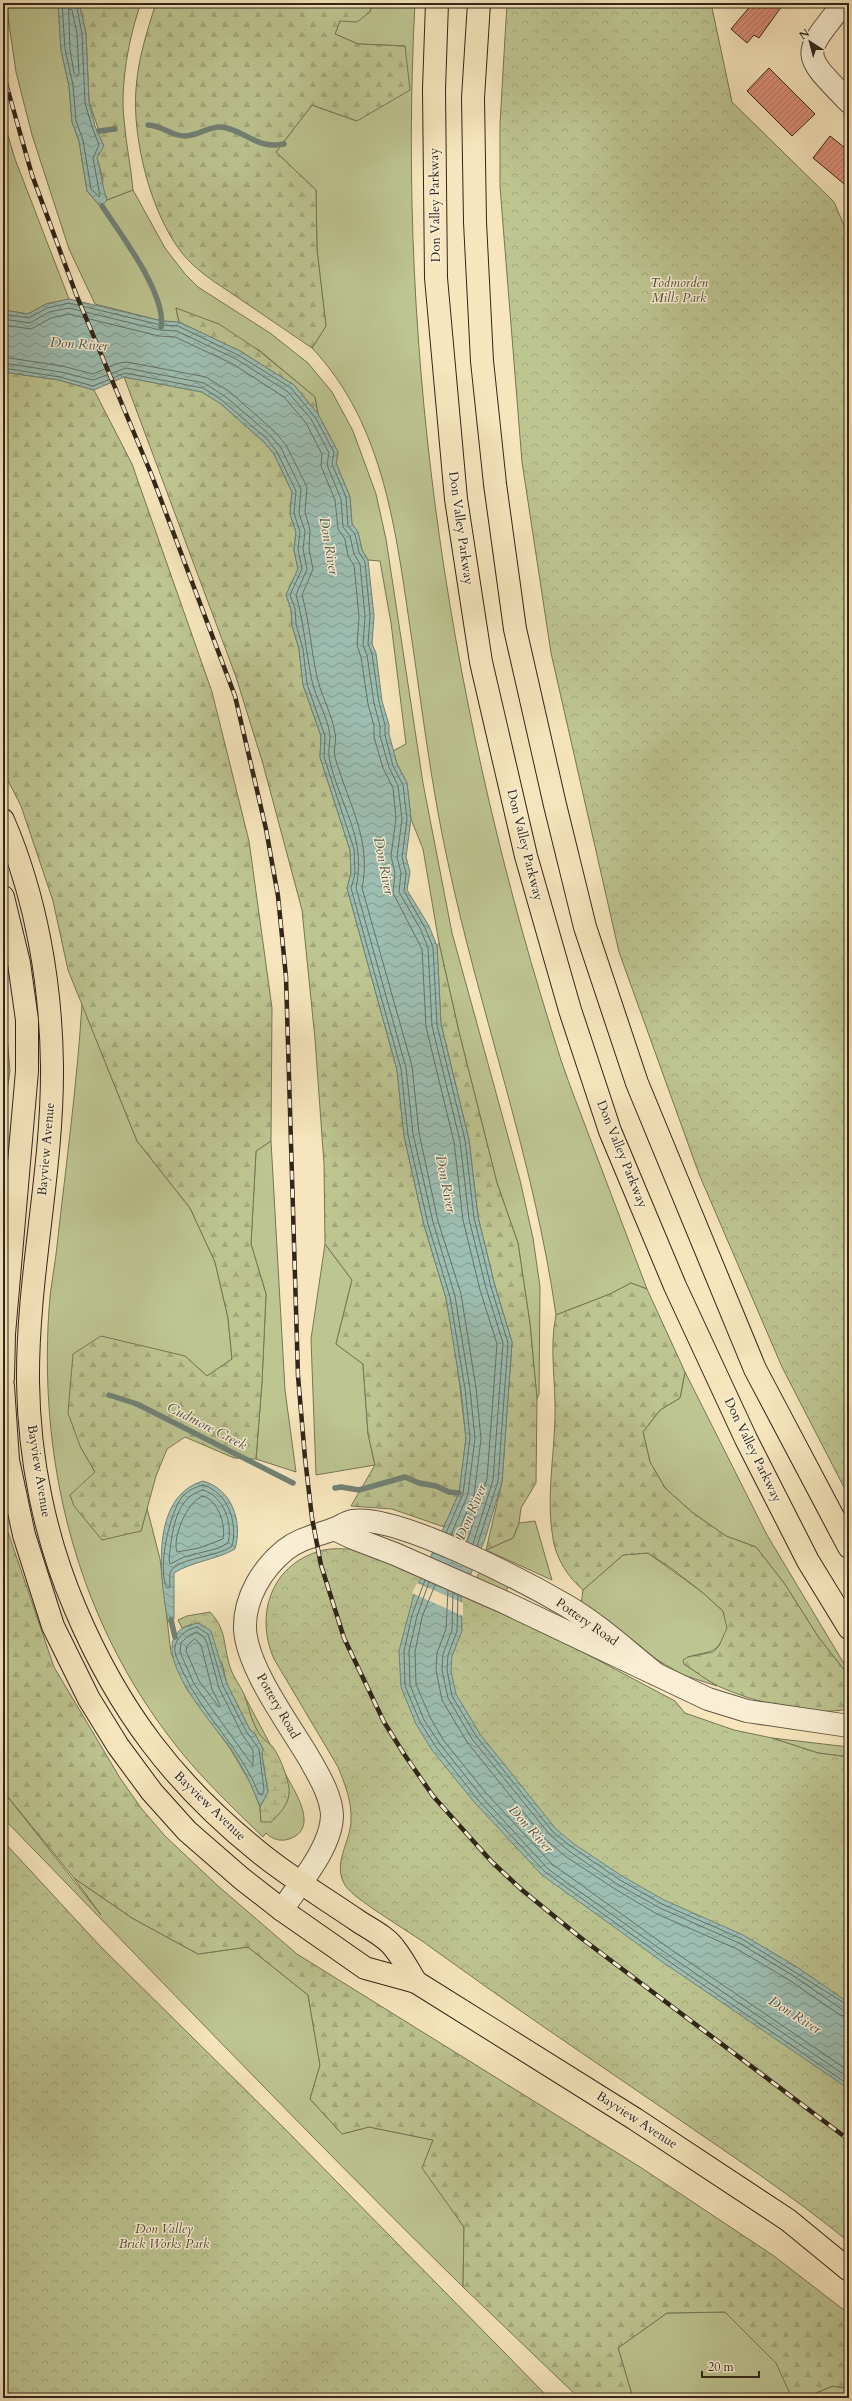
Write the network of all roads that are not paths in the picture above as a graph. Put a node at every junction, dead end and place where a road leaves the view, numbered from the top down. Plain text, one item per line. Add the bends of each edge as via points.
1 (437, 3) edge
2 (479, 3) edge
3 (844, 3) edge
4 (849, 102) edge
5 (3, 820) edge
6 (3, 897) edge
7 (3, 1378) edge
8 (3, 1386) edge
9 (334, 1529) junction
10 (849, 1547) edge
11 (849, 1628) edge
12 (656, 1674) junction
13 (849, 1726) edge
14 (301, 1881) junction
15 (282, 1910) junction
16 (416, 1982) junction
17 (849, 2270) edge

1 - 11 main road, Don Valley Parkway via 434,89 436,278 456,499 481,662 526,856 570,1010 610,1132 675,1286 746,1439 808,1561
2 - 10 main road via 473,98 475,222 482,361 495,484 515,628 555,805 585,927 637,1083 756,1369
3 - 4 street via 814,41 811,51 813,62 820,72
5 - 14 main road, Bayview Avenue via 17,852 31,903 43,961 50,1017 52,1068 29,1332 28,1385 33,1455 49,1537 75,1608 111,1682 156,1751 184,1784 229,1826 262,1854
6 - 7 main road, Bayview Avenue via 19,963 27,1020 27,1071 4,1334
8 - 15 main road, Bayview Avenue via 8,1460 24,1535 53,1626 89,1699 118,1746 152,1792 187,1830
9 - 12 street, Pottery Road via 395,1554
9 - 12 street, Pottery Road via 354,1521 408,1529 567,1606
9 - 14 street, Pottery Road via 303,1538 275,1558 259,1578 246,1614 247,1643 256,1668 322,1782 331,1803 332,1818 328,1834 315,1862
12 - 13 street, Pottery Road via 708,1699 747,1712
14 - 15 street, Pottery Road
14 - 16 main road, Bayview Avenue via 394,1946
15 - 16 main road, Bayview Avenue via 365,1968
16 - 17 main road, Bayview Avenue via 735,2185 800,2229

